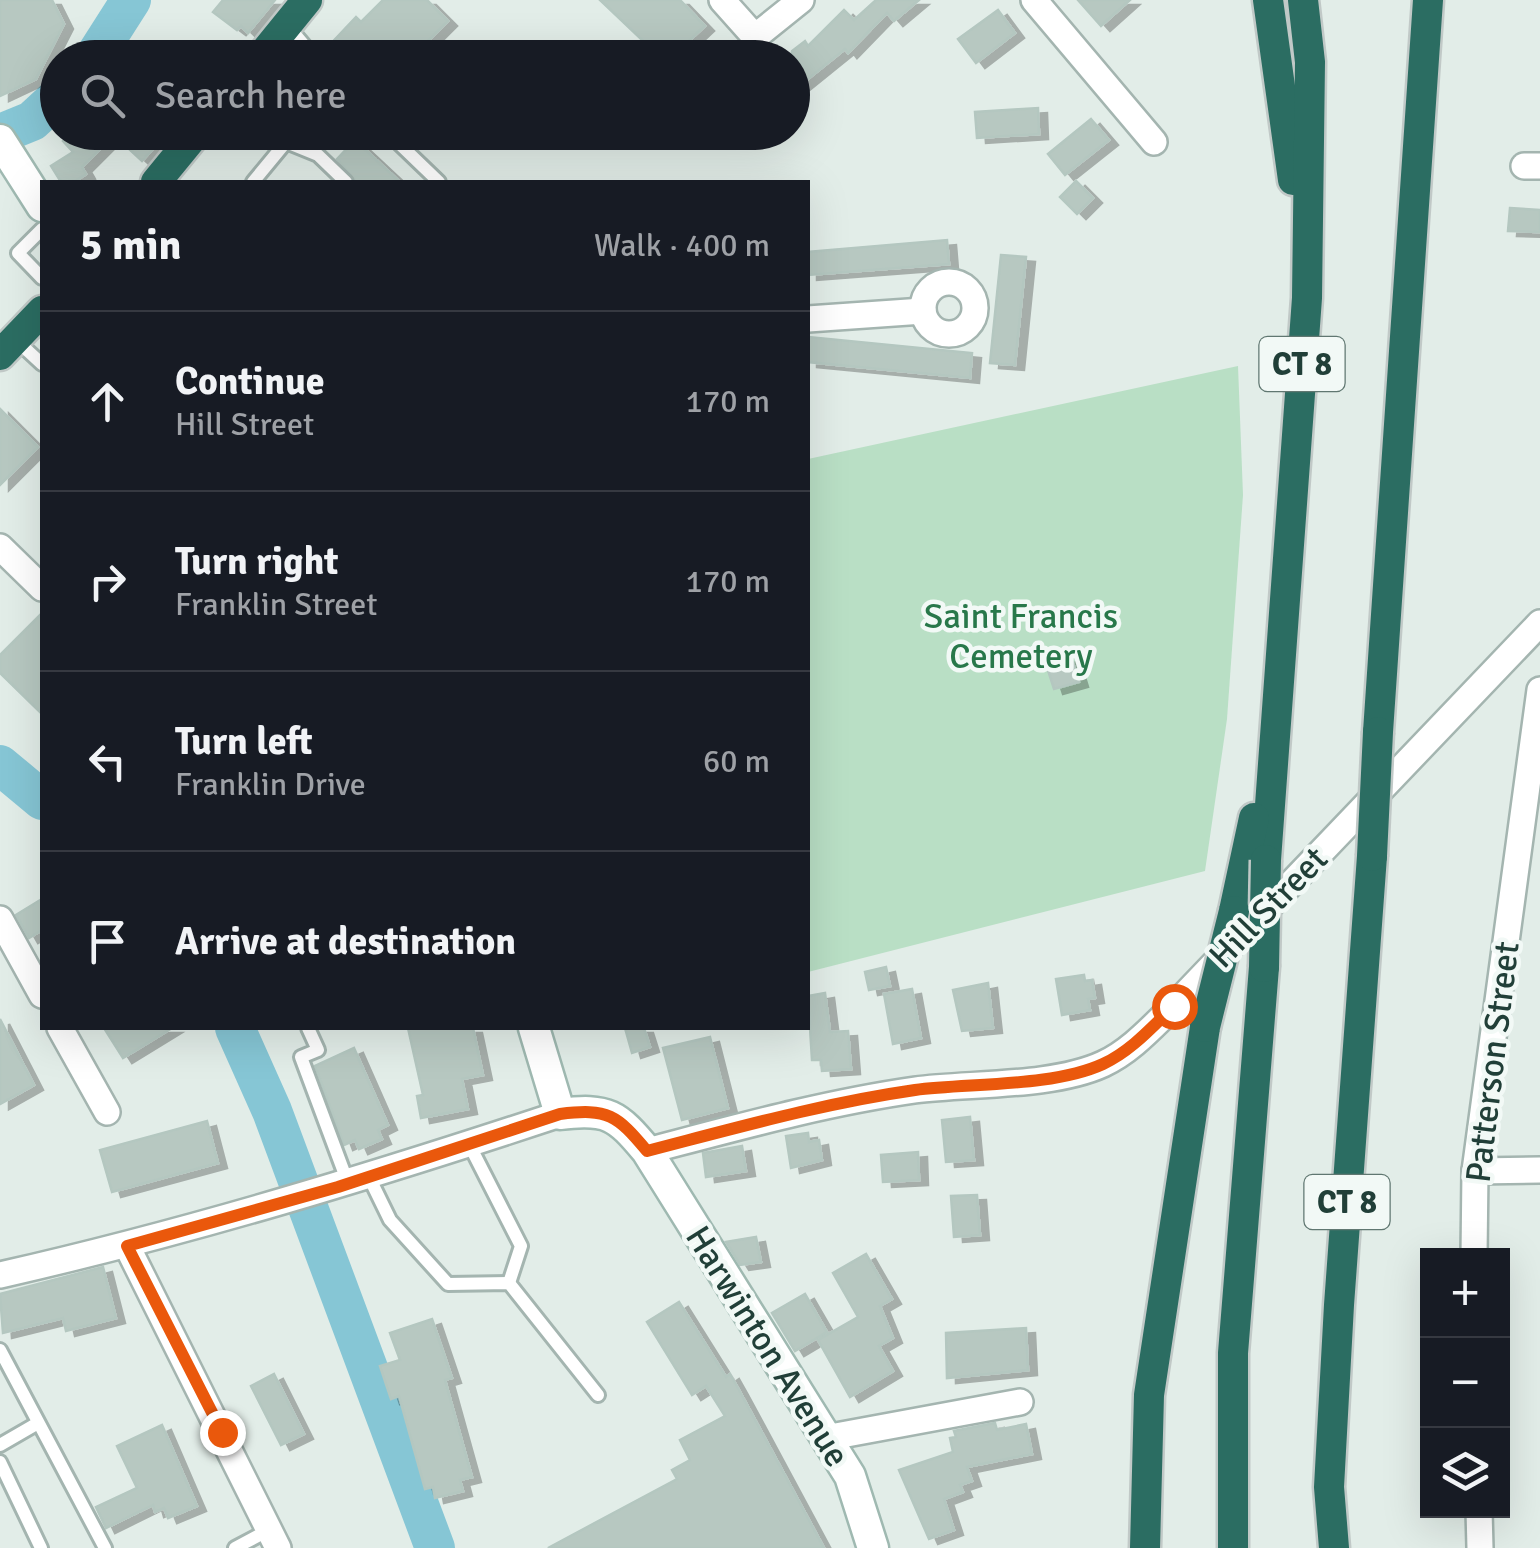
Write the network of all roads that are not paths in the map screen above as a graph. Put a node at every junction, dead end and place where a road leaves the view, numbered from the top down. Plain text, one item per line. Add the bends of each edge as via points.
1 (308, 0) edge
2 (722, 0) edge
3 (801, 0) edge
4 (1034, 0) edge
5 (1268, 0) edge
6 (1304, 0) edge
7 (1409, 0) edge
8 (1428, 0) edge
9 (287, 24) junction
10 (274, 40) edge
11 (300, 40) edge
12 (1422, 131) junction
13 (1154, 142) dead end
14 (183, 150) edge
15 (279, 150) edge
16 (310, 150) edge
17 (405, 150) edge
18 (8, 153) edge
19 (158, 180) edge
20 (255, 180) edge
21 (344, 180) edge
22 (436, 180) edge
23 (40, 203) edge
24 (40, 231) edge
25 (40, 276) edge
26 (1307, 298) junction
27 (922, 311) dead end
28 (40, 314) edge
29 (810, 320) edge
30 (8, 347) edge
31 (40, 363) edge
32 (0, 548) edge
33 (40, 586) edge
34 (1540, 623) edge
35 (1540, 690) edge
36 (1274, 727) junction
37 (0, 919) edge
38 (40, 992) edge
39 (61, 1030) edge
40 (309, 1030) edge
41 (535, 1030) edge
42 (107, 1112) dead end
43 (560, 1114) junction
44 (469, 1144) junction
45 (647, 1151) junction
46 (1540, 1170) edge
47 (1476, 1171) junction
48 (352, 1182) junction
49 (127, 1246) junction
50 (1474, 1248) edge
51 (0, 1276) edge
52 (509, 1283) junction
53 (0, 1350) edge
54 (598, 1395) dead end
55 (1020, 1402) dead end
56 (38, 1423) junction
57 (825, 1438) junction
58 (0, 1445) edge
59 (0, 1462) edge
60 (1479, 1518) edge
61 (273, 1539) edge
62 (41, 1548) edge
63 (105, 1548) edge
64 (235, 1548) edge
65 (873, 1548) edge
66 (1145, 1548) edge
67 (1234, 1548) edge
68 (1334, 1548) edge
69 (1480, 1548) edge

1 - 9 highway
2 - 3 street via 755,37
4 - 13 street
5 - 26 highway
6 - 26 highway, CT 8 via 1310,62
7 - 12 highway, CT 8
8 - 12 highway
9 - 10 highway
9 - 11 lane
12 - 68 highway, CT 8, bridge via 1339,1305 1330,1487
14 - 19 highway
15 - 20 lane
16 - 21 lane
17 - 22 lane
18 - 23 main road
24 - 25 lane via 18,253
26 - 36 highway, CT 8
27 - 29 street
28 - 30 highway
30 - 31 lane
32 - 33 street
34 - 45 street, Hill Street via 1174,1006 1102,1064 1070,1074 877,1097
35 - 47 street, Patterson Street
36 - 66 highway, bridge via 1205,1027 1149,1394
36 - 67 highway, CT 8, bridge via 1264,968 1233,1353
37 - 38 street
39 - 42 street
40 - 48 lane via 318,1050 302,1057
41 - 43 main road
43 - 44 street
43 - 45 main road, Harwinton Avenue via 596,1110 619,1120
44 - 48 street
44 - 52 lane via 521,1246
45 - 57 main road, Harwinton Avenue
46 - 47 street
47 - 50 street, Patterson Street
48 - 49 street
48 - 52 lane via 448,1284
49 - 51 street
49 - 61 street
52 - 54 lane
53 - 56 lane
55 - 57 street
56 - 58 lane
56 - 63 lane
57 - 65 main road, Harwinton Avenue via 850,1476
59 - 62 lane
60 - 69 street
61 - 64 lane

